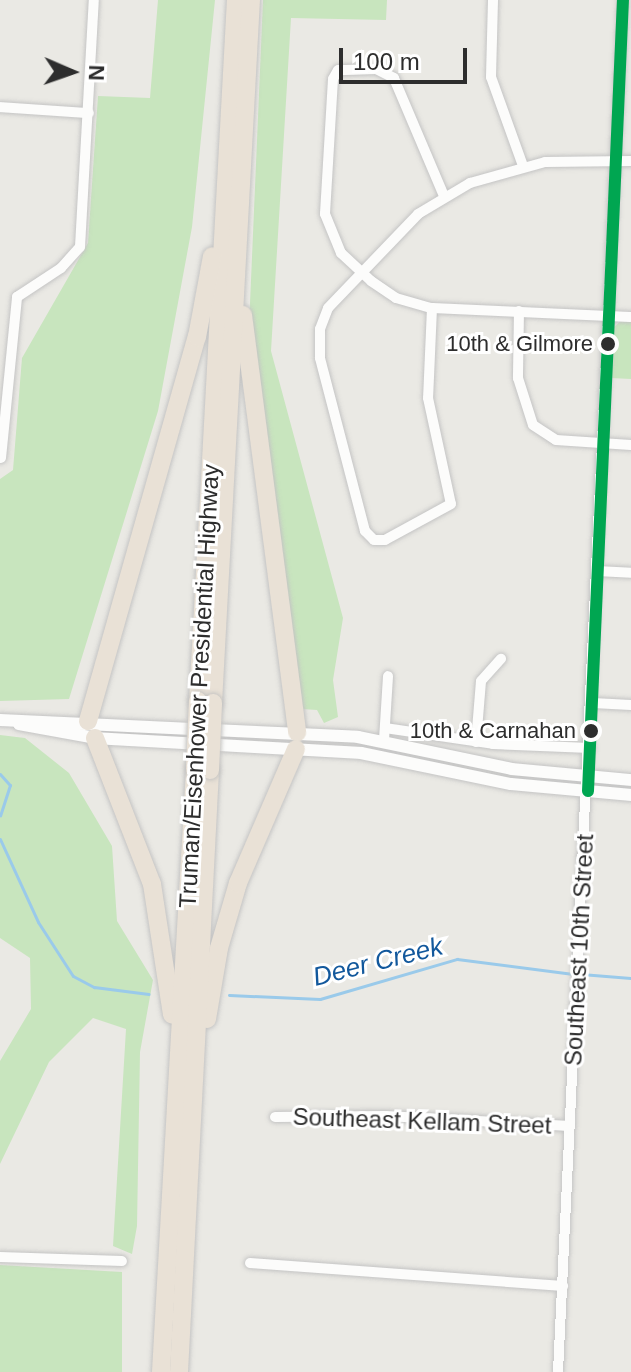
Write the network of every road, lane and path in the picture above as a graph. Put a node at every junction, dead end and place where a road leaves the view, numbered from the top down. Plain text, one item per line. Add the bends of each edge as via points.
1 (94, 0) edge
2 (236, 0) edge
3 (251, 0) edge
4 (493, 0) edge
5 (623, 0) edge
6 (230, 106) junction
7 (0, 107) edge
8 (89, 113) junction
9 (614, 160) junction
10 (631, 161) edge
11 (523, 166) junction
12 (444, 196) junction
13 (240, 203) junction
14 (361, 272) junction
15 (432, 308) junction
16 (519, 311) junction
17 (609, 315) junction
18 (631, 317) edge
19 (603, 443) junction
20 (631, 445) edge
21 (1, 458) edge
22 (597, 571) junction
23 (631, 573) edge
24 (501, 659) dead end
25 (388, 676) dead end
26 (206, 702) junction
27 (593, 703) junction
28 (631, 705) edge
29 (4, 720) edge
30 (91, 730) junction
31 (385, 734) junction
32 (296, 741) junction
33 (476, 742) junction
34 (590, 748) junction
35 (202, 770) junction
36 (590, 777) junction
37 (631, 780) edge
38 (588, 791) junction
39 (631, 795) edge
40 (176, 1114) junction
41 (275, 1117) dead end
42 (570, 1126) junction
43 (189, 1160) junction
44 (0, 1257) edge
45 (122, 1261) dead end
46 (250, 1263) dead end
47 (563, 1286) junction
48 (161, 1372) edge
49 (179, 1372) edge
50 (558, 1372) edge

1 - 8 street
2 - 6 highway, Truman/Eisenhower Presidential Highway
3 - 13 highway, Truman/Eisenhower Presidential Highway
4 - 11 street via 491,77
5 - 9 street, Southeast 10th Street
6 - 26 highway, Truman/Eisenhower Presidential Highway
6 - 30 highway via 197,337
7 - 8 street
8 - 21 street via 86,222 80,247 17,297
9 - 10 street
9 - 11 street
9 - 17 street, Southeast 10th Street
11 - 12 street
12 - 14 street via 404,227
12 - 14 street via 394,78 376,69 338,70 333,79 325,214 334,242
13 - 26 highway, Truman/Eisenhower Presidential Highway
13 - 32 highway via 248,369
14 - 15 street via 396,298
14 - 15 street via 328,308 319,348 365,531 374,540 385,540 451,504 428,398
15 - 16 street
16 - 17 street
16 - 19 street via 518,378 533,425 550,439
17 - 18 street
17 - 19 street, Southeast 10th Street
19 - 20 street
19 - 22 street, Southeast 10th Street
22 - 23 street
22 - 27 street, Southeast 10th Street
24 - 33 street via 481,681
25 - 31 street
26 - 35 highway, Truman/Eisenhower Presidential Highway, bridge
27 - 28 street
27 - 34 street, Southeast 10th Street
29 - 30 street
30 - 32 street
30 - 40 highway via 140,847 161,918 172,1005
31 - 32 street
31 - 33 street
31 - 36 street via 512,769
32 - 38 street via 500,783
32 - 43 highway via 246,862 219,948
33 - 34 street
34 - 36 street, Southeast 10th Street
35 - 40 highway, Truman/Eisenhower Presidential Highway
35 - 43 highway, Truman/Eisenhower Presidential Highway
36 - 37 street
36 - 38 street, Southeast 10th Street
38 - 39 street
38 - 42 street, Southeast 10th Street
40 - 48 highway, Truman/Eisenhower Presidential Highway
41 - 42 street, Southeast Kellam Street via 386,1116
42 - 47 street, Southeast 10th Street
43 - 49 highway, Truman/Eisenhower Presidential Highway
44 - 45 street
46 - 47 street
47 - 50 street, Southeast 10th Street

